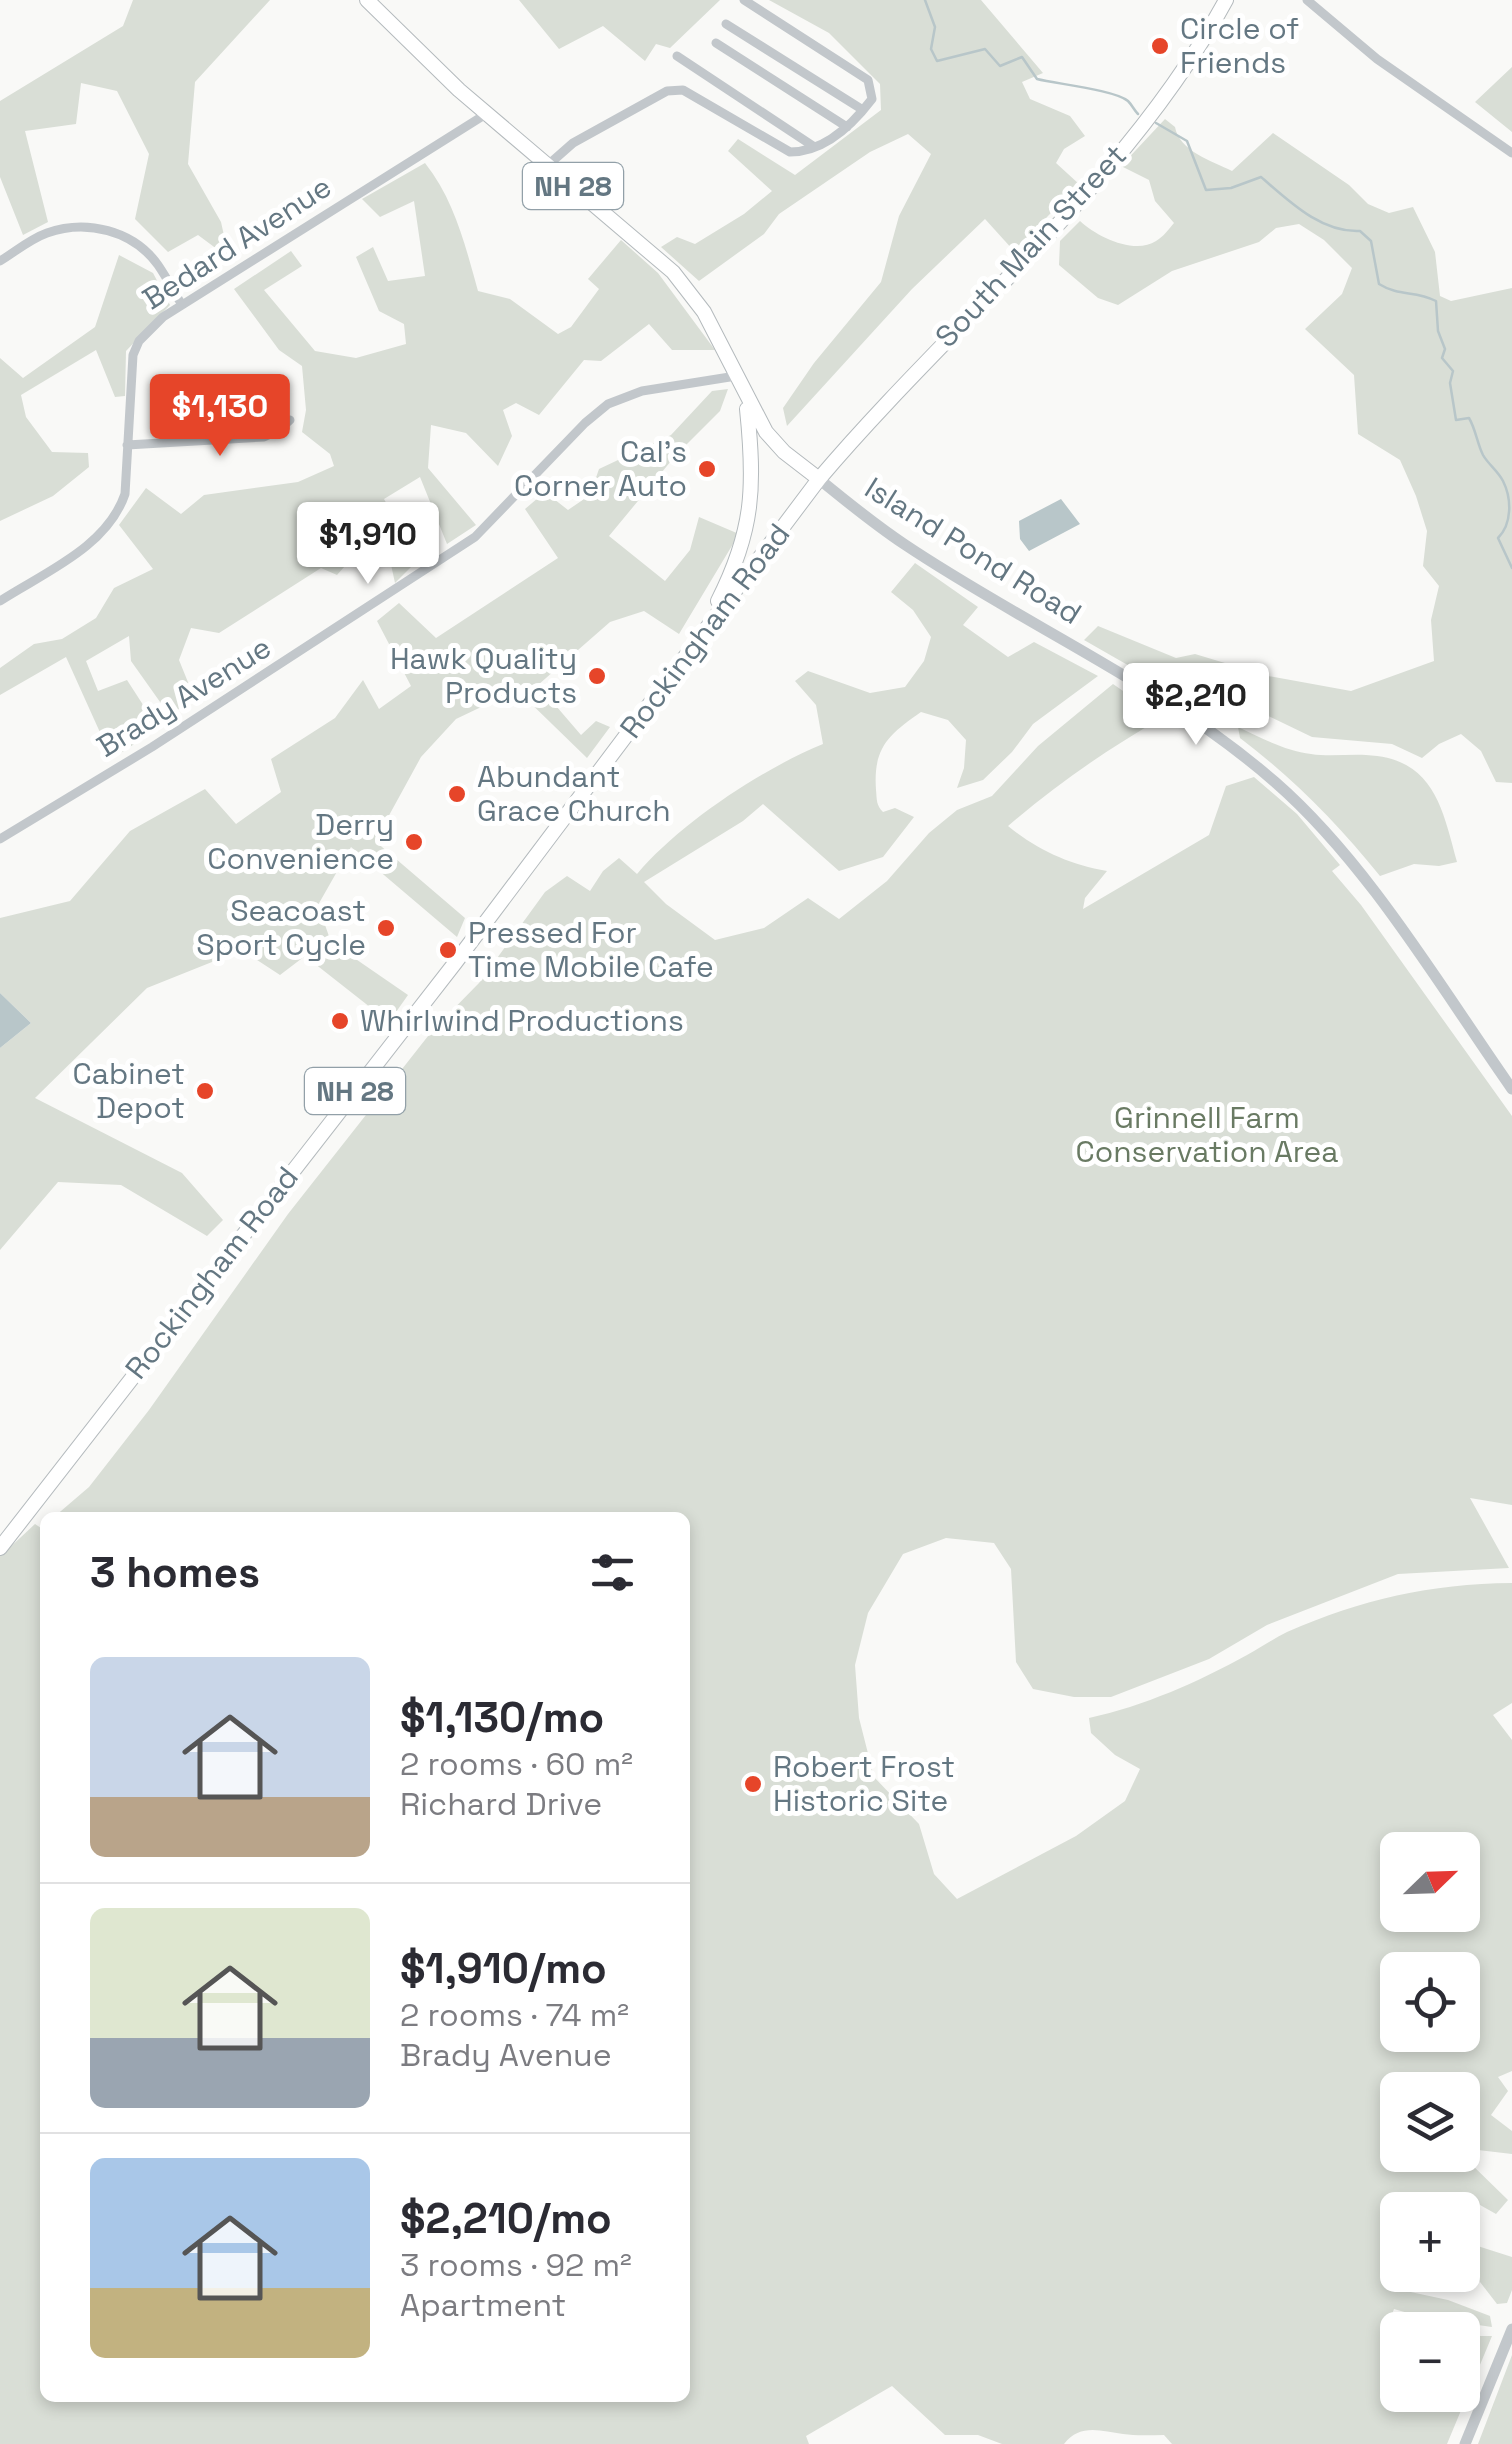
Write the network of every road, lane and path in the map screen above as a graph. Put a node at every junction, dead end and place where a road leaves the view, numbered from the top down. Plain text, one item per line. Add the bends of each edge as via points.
1 (366, 0) edge
2 (744, 0) edge
3 (1226, 0) edge
4 (1307, 0) edge
5 (726, 24) dead end
6 (716, 43) dead end
7 (676, 56) dead end
8 (863, 110) junction
9 (486, 114) junction
10 (847, 128) junction
11 (813, 146) junction
12 (1512, 153) edge
13 (548, 165) junction
14 (0, 261) edge
15 (182, 306) junction
16 (736, 376) junction
17 (746, 398) junction
18 (290, 420) dead end
19 (127, 445) junction
20 (819, 479) junction
21 (0, 600) edge
22 (704, 630) junction
23 (0, 840) edge
24 (1512, 1089) edge
25 (0, 1548) edge
26 (1512, 2329) edge
27 (1465, 2444) edge

1 - 9 main road, NH 28
2 - 8 street via 868,80 872,98
3 - 20 main road, South Main Street via 1169,92 1097,179
4 - 12 street via 1403,79
5 - 8 street
6 - 10 street
7 - 11 street
8 - 10 street
9 - 13 main road, NH 28
9 - 15 street, Bedard Avenue
10 - 11 street
11 - 13 street via 790,152 683,90 666,91 572,143
13 - 16 main road, NH 28 via 674,272 704,312
14 - 15 street via 45,234 100,228 144,250
15 - 19 street, Bedard Avenue via 148,331 133,355
16 - 17 main road, NH 28
16 - 23 street, Brady Avenue via 642,391 600,410 475,538
17 - 20 main road, NH 28 via 774,442
17 - 22 main road, NH 28 via 749,519
18 - 19 street via 264,437
19 - 21 street, Bedard Avenue via 125,494 108,528
20 - 22 main road, Rockingham Road / NH 28
20 - 24 street, Island Pond Road via 904,544 1179,711 1284,790 1358,870
22 - 25 main road, Rockingham Road / NH 28 via 455,963
26 - 27 street

